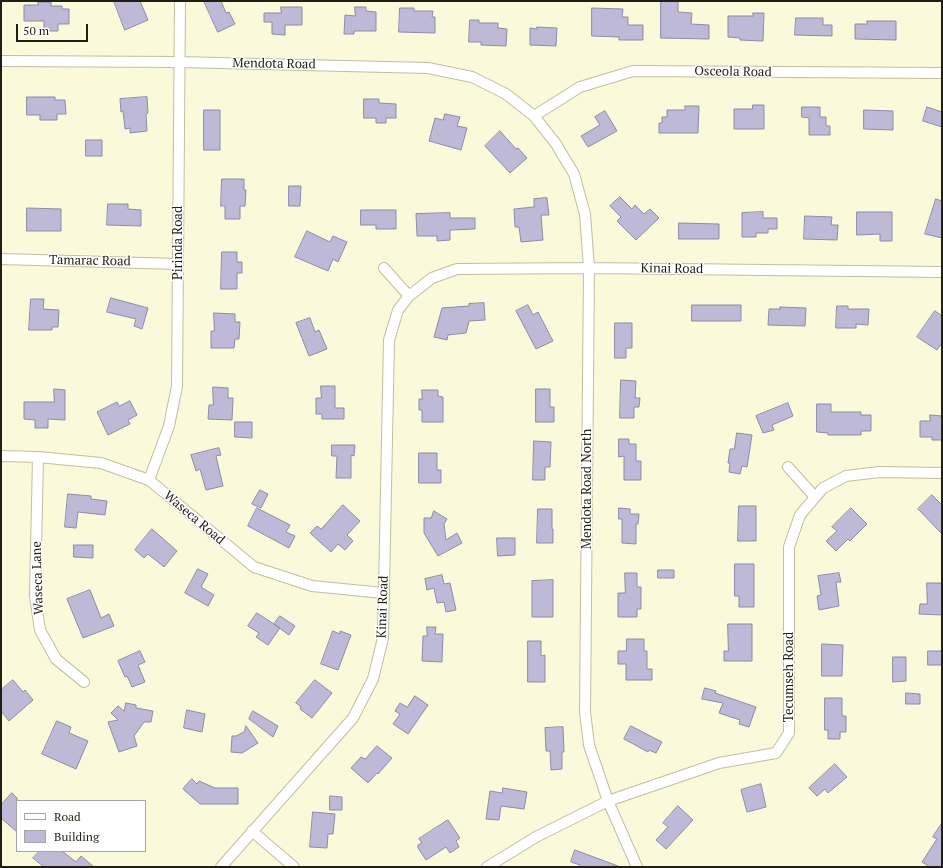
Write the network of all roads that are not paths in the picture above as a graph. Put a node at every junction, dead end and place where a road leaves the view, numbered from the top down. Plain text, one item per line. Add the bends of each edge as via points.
1 (180, 1) edge
2 (1, 61) edge
3 (179, 62) junction
4 (942, 73) edge
5 (534, 116) junction
6 (1, 259) edge
7 (178, 264) junction
8 (384, 268) dead end
9 (589, 268) junction
10 (942, 272) edge
11 (409, 296) junction
12 (1, 456) edge
13 (38, 457) junction
14 (788, 467) dead end
15 (942, 472) edge
16 (149, 480) junction
17 (816, 497) junction
18 (383, 593) junction
19 (84, 682) dead end
20 (608, 801) junction
21 (252, 831) junction
22 (221, 867) edge
23 (294, 867) edge
24 (487, 867) edge
25 (637, 867) edge

1 - 3 street, Pirinda Road
2 - 3 street, Mendota Road
3 - 5 street, Mendota Road via 428,68 472,77 506,94
3 - 7 street, Pirinda Road
4 - 5 street, Osceola Road via 633,71 580,87
5 - 9 street, Mendota Road North via 556,144 574,174 585,214
6 - 7 street, Tamarac Road
7 - 16 street, Pirinda Road via 177,386 169,426
8 - 11 street
9 - 10 street, Kinai Road
9 - 11 street, Kinai Road via 457,269 432,278
9 - 20 street, Mendota Road North via 585,712 589,745
11 - 18 street, Kinai Road via 398,310 388,340
12 - 13 street, Waseca Road
13 - 16 street, Waseca Road via 100,463
13 - 19 street, Waseca Lane via 35,596 40,630 56,659
14 - 17 street
15 - 17 street, Tecumseh Road via 879,472 846,476 823,488
16 - 18 street, Waseca Road via 254,568 312,586
17 - 20 street, Tecumseh Road via 800,515 789,547 789,733 776,753 719,763
18 - 21 street, Kinai Road via 383,638 373,679 353,718
20 - 24 street, Tecumseh Road via 536,837
20 - 25 street, Mendota Road North
21 - 22 street, Kinai Road
21 - 23 street

